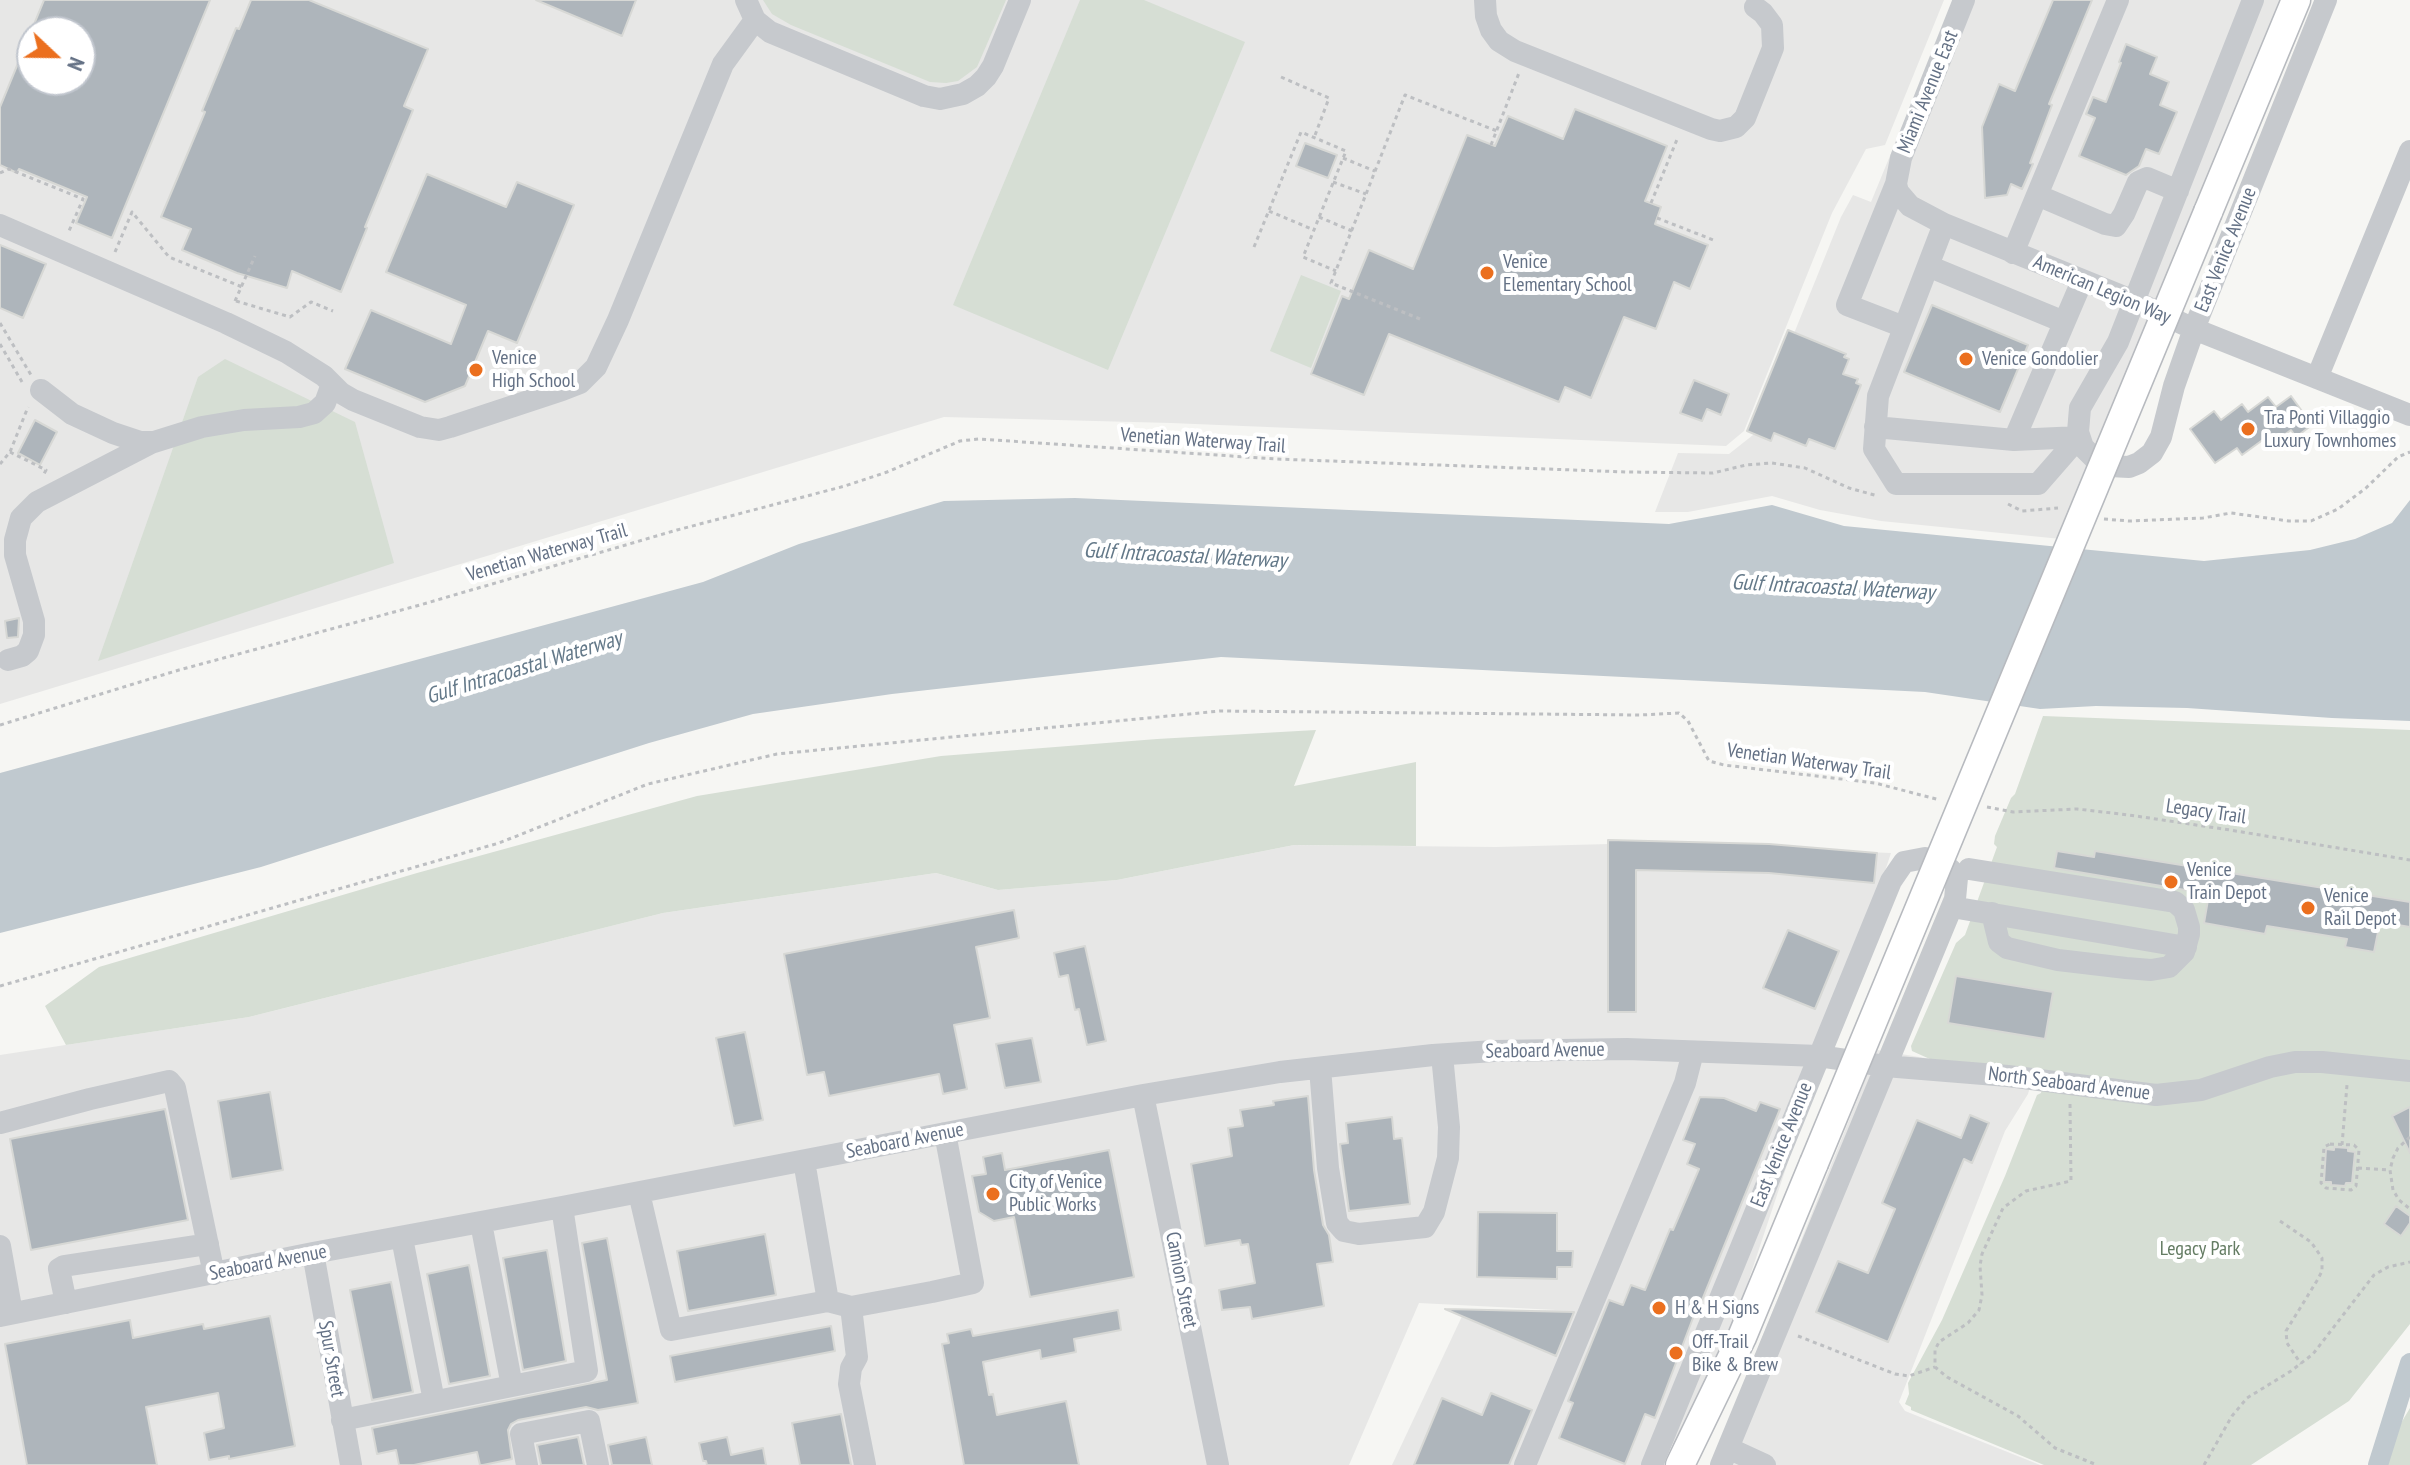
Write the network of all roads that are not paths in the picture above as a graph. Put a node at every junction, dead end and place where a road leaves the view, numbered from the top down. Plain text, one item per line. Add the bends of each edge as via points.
1 (1020, 0) edge
2 (1485, 0) edge
3 (1964, 0) edge
4 (2118, 0) edge
5 (2253, 0) edge
6 (2296, 0) edge
7 (2326, 0) edge
8 (1755, 7) dead end
9 (751, 10) edge
10 (2410, 151) edge
11 (1896, 184) junction
12 (2178, 191) junction
13 (2037, 195) junction
14 (1944, 224) junction
15 (0, 225) edge
16 (2013, 253) junction
17 (1928, 266) junction
18 (2082, 281) junction
19 (2134, 301) junction
20 (2064, 322) junction
21 (1904, 327) junction
22 (2194, 329) junction
23 (2317, 378) junction
24 (332, 384) junction
25 (31, 391) road end
26 (2410, 415) edge
27 (1875, 427) junction
28 (2079, 437) junction
29 (2014, 440) junction
30 (154, 442) junction
31 (8, 660) dead end
32 (1969, 869) dead end
33 (1952, 907) junction
34 (1992, 913) junction
35 (2186, 947) junction
36 (1693, 1052) junction
37 (1442, 1055) junction
38 (1819, 1056) junction
39 (1885, 1066) junction
40 (1320, 1068) junction
41 (2410, 1071) edge
42 (1143, 1095) junction
43 (0, 1123) edge
44 (945, 1133) junction
45 (804, 1161) junction
46 (639, 1193) junction
47 (562, 1207) junction
48 (481, 1223) junction
49 (402, 1238) junction
50 (208, 1244) junction
51 (0, 1246) edge
52 (313, 1253) junction
53 (109, 1260) junction
54 (214, 1274) junction
55 (114, 1293) junction
56 (828, 1301) junction
57 (66, 1303) junction
58 (851, 1307) junction
59 (6, 1314) edge
60 (1739, 1343) junction
61 (512, 1386) junction
62 (434, 1401) junction
63 (342, 1420) junction
64 (1724, 1457) edge
65 (351, 1465) edge
66 (527, 1465) edge
67 (598, 1465) edge
68 (865, 1465) edge
69 (1218, 1465) edge
70 (1525, 1465) edge
71 (1652, 1465) edge
72 (1680, 1465) edge
73 (1698, 1465) edge
74 (1765, 1465) edge

1 - 9 street via 986,77 963,94 940,99 776,35
2 - 8 street via 1491,30 1515,51 1720,131 1745,118 1773,48 1772,25
3 - 11 street, Miami Avenue East via 1901,158
4 - 13 street
5 - 12 street
6 - 60 main road, East Venice Avenue, bridge
7 - 22 street, East Venice Avenue
9 - 24 street via 723,64 618,320 589,375 562,390 439,430 353,400
10 - 23 street
11 - 14 street, American Legion Way via 1910,206
11 - 21 street, Miami Avenue East via 1847,305
12 - 13 street via 2147,178 2138,182 2116,226
12 - 19 street
13 - 16 street
14 - 16 street, American Legion Way
14 - 17 street
15 - 24 street via 226,323 286,352
16 - 18 street, American Legion Way
17 - 20 street
17 - 21 street
18 - 19 street, American Legion Way
18 - 20 street
19 - 22 street, American Legion Way
19 - 28 street via 2112,355 2083,402
20 - 29 street
21 - 27 street via 1878,396
22 - 23 street, American Legion Way
22 - 28 street, East Venice Avenue via 2152,453 2134,465 2110,466 2090,455
23 - 26 street, American Legion Way
24 - 30 street via 325,403 314,413 202,427
25 - 30 street via 99,427
27 - 28 street via 1874,449 1896,484 2038,484
27 - 29 street
28 - 29 street
30 - 31 street via 37,502 21,518 15,555 34,635 28,651
32 - 35 street via 2175,902 2188,921
33 - 34 street
33 - 38 street, East Venice Avenue via 1957,878 1950,869 1925,858 1904,862
33 - 39 street, East Venice Avenue
34 - 35 street
34 - 35 street via 2002,945 2058,960 2151,970 2169,967
36 - 37 street, Seaboard Avenue
36 - 38 street, Seaboard Avenue
36 - 70 street via 1685,1083
37 - 40 street, Seaboard Avenue
37 - 40 street via 1448,1158 1425,1227 1359,1234 1344,1231 1337,1223
38 - 39 street, North Seaboard Avenue
38 - 71 street, East Venice Avenue
39 - 41 street, North Seaboard Avenue via 2156,1095 2201,1090 2295,1062
39 - 64 street, East Venice Avenue
40 - 42 street, Seaboard Avenue
42 - 44 street, Seaboard Avenue
42 - 69 street, Camion Street
43 - 50 street via 169,1081 175,1088
44 - 45 street, Seaboard Avenue
44 - 58 street via 973,1283
45 - 46 street, Seaboard Avenue
45 - 56 street
46 - 47 street, Seaboard Avenue
46 - 56 street via 671,1330
47 - 48 street, Seaboard Avenue
47 - 61 street via 587,1371
48 - 49 street, Seaboard Avenue
48 - 61 street
49 - 52 street, Seaboard Avenue
49 - 62 street
50 - 53 street
50 - 54 street
51 - 59 street
52 - 54 street, Seaboard Avenue
52 - 63 street, Spur Street
53 - 55 street
53 - 57 street via 59,1269
54 - 55 street, Seaboard Avenue
55 - 57 street, Seaboard Avenue
56 - 58 street
57 - 59 street, Seaboard Avenue
58 - 68 street via 857,1357 849,1384
60 - 72 main road, East Venice Avenue
60 - 73 main road, East Venice Avenue
61 - 62 street
62 - 63 street
63 - 65 street, Spur Street
64 - 74 street
66 - 67 street via 521,1434 589,1421

